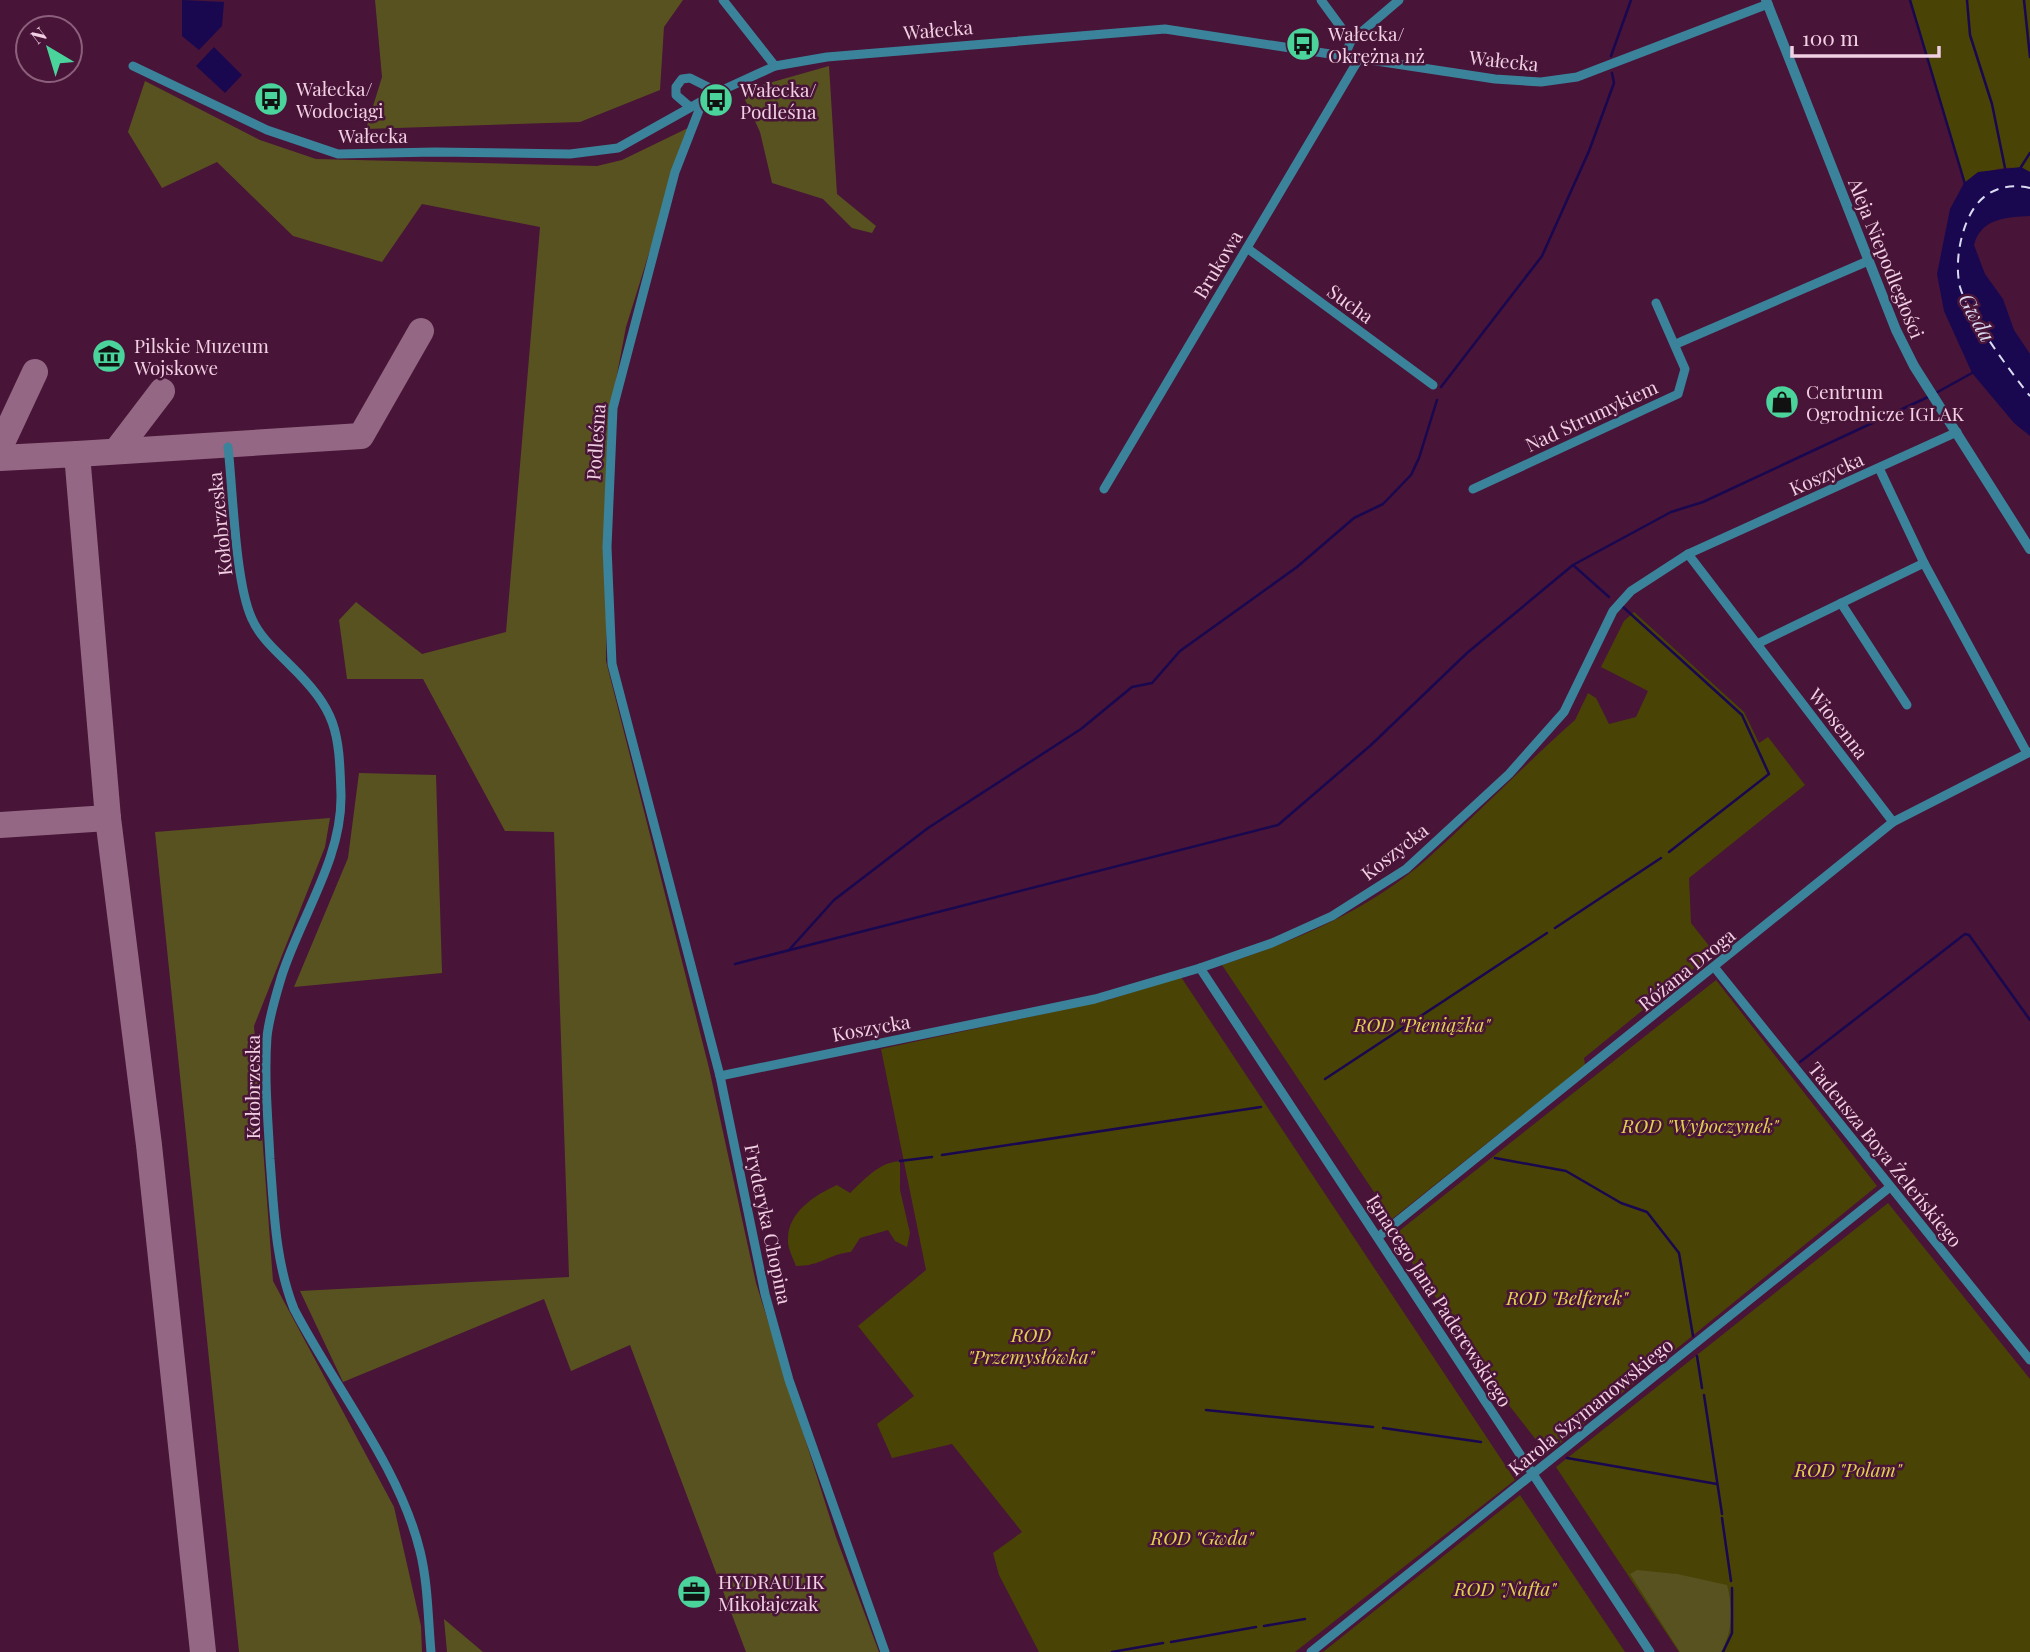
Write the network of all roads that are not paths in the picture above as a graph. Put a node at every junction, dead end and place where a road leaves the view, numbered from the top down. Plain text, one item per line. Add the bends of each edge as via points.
1 (723, 0) edge
2 (1321, 0) edge
3 (1399, 0) edge
4 (1767, 2) edge
5 (1351, 41) junction
6 (1345, 54) junction
7 (1360, 57) junction
8 (133, 66) dead end
9 (775, 66) junction
10 (718, 92) junction
11 (703, 100) junction
12 (690, 107) junction
13 (1247, 248) junction
14 (1868, 261) junction
15 (1656, 303) dead end
16 (1676, 345) junction
17 (1433, 385) dead end
18 (1956, 432) junction
19 (228, 447) dead end
20 (1879, 468) junction
21 (1104, 489) dead end
22 (1473, 489) dead end
23 (2030, 549) edge
24 (1688, 554) junction
25 (1924, 563) junction
26 (1841, 603) junction
27 (1757, 644) junction
28 (1907, 705) dead end
29 (2028, 753) edge
30 (645, 795) joint
31 (1894, 822) junction
32 (1200, 968) junction
33 (1716, 968) junction
34 (720, 1076) junction
35 (1890, 1187) junction
36 (1378, 1237) junction
37 (2030, 1360) edge
38 (1533, 1475) junction
39 (431, 1652) edge
40 (885, 1652) edge
41 (1311, 1652) edge
42 (1650, 1652) edge

1 - 9 street
2 - 5 street
3 - 5 street
4 - 7 street, Wałecka via 1559,81 1495,79
4 - 14 street, Aleja Niepodległości
5 - 6 street
6 - 7 street, Wałecka
6 - 9 street, Wałecka via 1165,29 827,57
7 - 13 street, Brukowa
8 - 12 street, Wałecka via 267,130 338,154 570,154 618,148
9 - 10 street, Wałecka
10 - 11 street, Wałecka
10 - 12 street via 682,79 676,95
11 - 12 street, Wałecka
11 - 30 street, Podleśna via 675,172 613,408 607,547 612,664
13 - 17 street, Sucha
13 - 21 street, Brukowa
14 - 16 street
14 - 18 street, Aleja Niepodległości via 1890,318
15 - 16 street, Nad Strumykiem
16 - 22 street, Nad Strumykiem via 1685,369 1678,394
18 - 20 street, Koszycka
18 - 23 street, Aleja Niepodległości
19 - 39 street, Kołobrzeska via 250,617 265,640 324,703 334,720 338,741 341,798 337,832 282,974 267,1035 276,1241 294,1309 389,1473 412,1525 420,1552
20 - 24 street, Koszycka
20 - 25 street
24 - 27 street, Wiosenna
24 - 32 street, Koszycka via 1622,598 1564,712 1509,774 1406,869 1332,916
25 - 26 street
25 - 29 street
26 - 27 street
26 - 28 street
27 - 31 street, Wiosenna
29 - 31 street, Różana Droga
30 - 34 street, Fryderyka Chopina
31 - 33 street, Różana Droga
32 - 34 street, Koszycka via 1025,1015
32 - 36 street, Ignacego Jana Paderewskiego
33 - 35 street, Tadeusza Boya Żeleńskiego
33 - 36 street, Różana Droga
34 - 40 street, Fryderyka Chopina via 765,1294 789,1380
35 - 37 street, Tadeusza Boya Żeleńskiego
35 - 38 street, Karola Szymanowskiego
36 - 38 street, Ignacego Jana Paderewskiego
38 - 41 street, Karola Szymanowskiego
38 - 42 street, Ignacego Jana Paderewskiego

